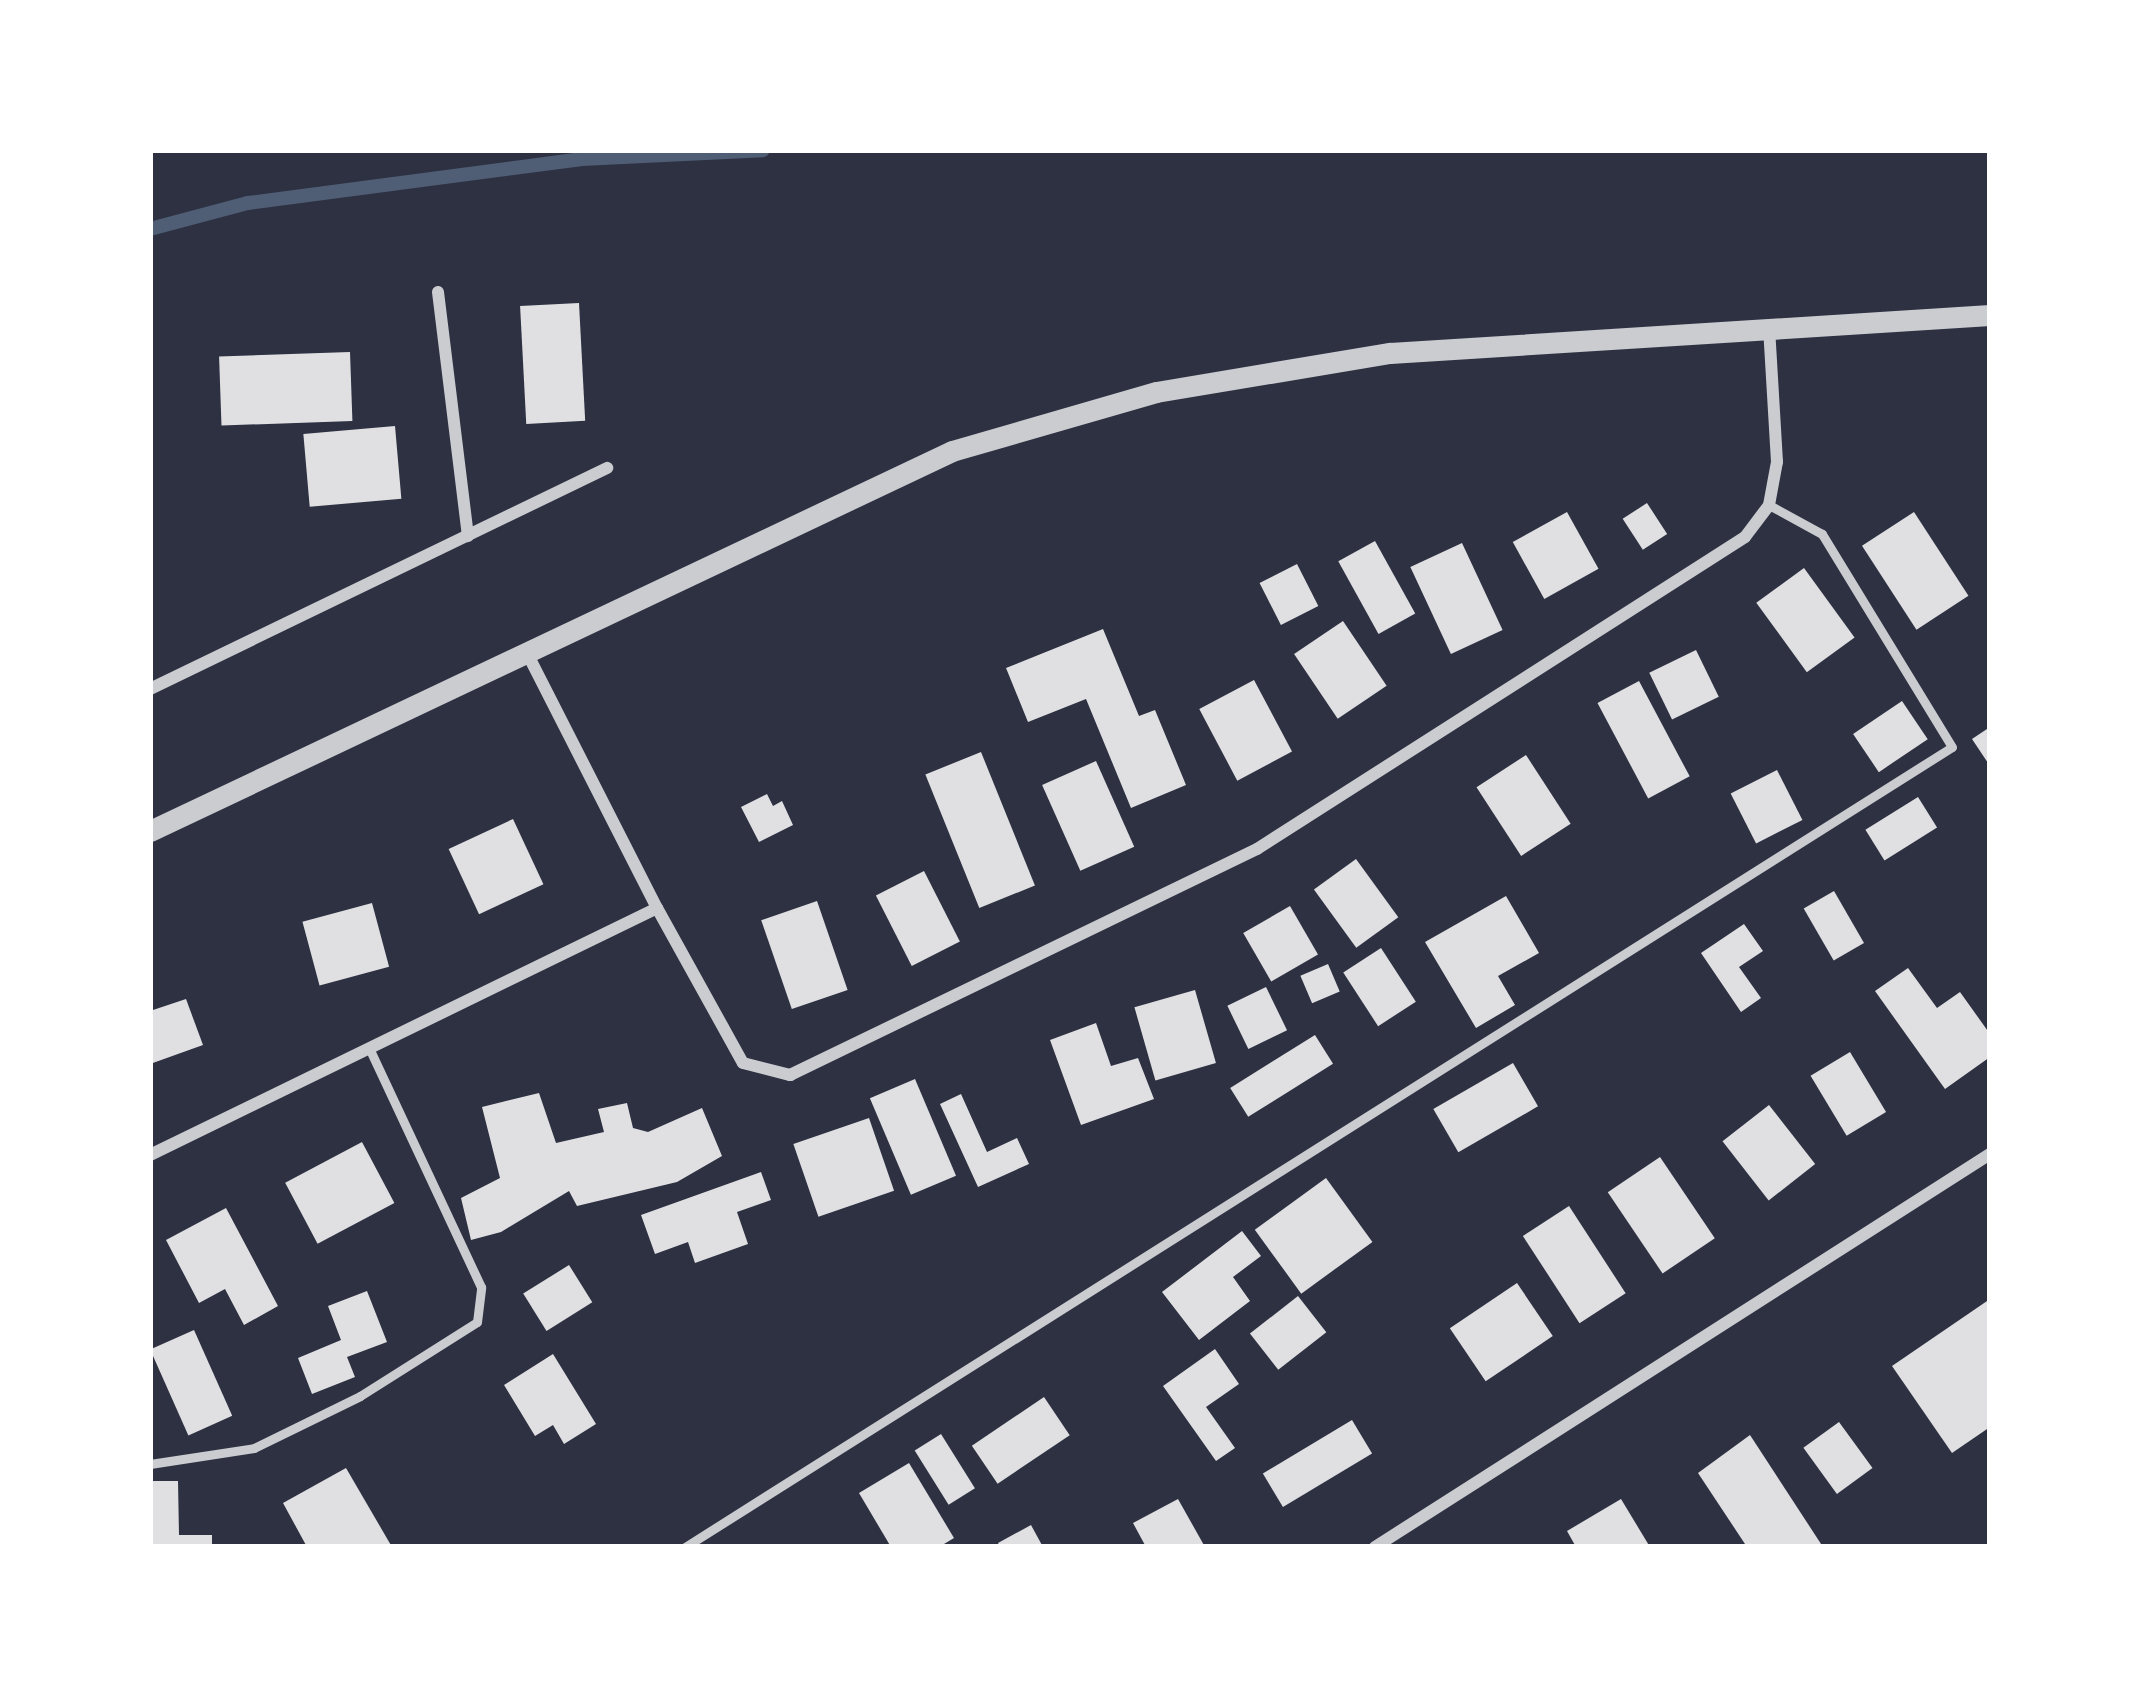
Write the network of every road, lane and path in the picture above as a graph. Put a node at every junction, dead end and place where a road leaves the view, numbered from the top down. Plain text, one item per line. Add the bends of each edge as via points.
1 (438, 292) dead end
2 (1990, 315) edge
3 (1769, 329) junction
4 (607, 468) dead end
5 (1769, 505) junction
6 (468, 536) junction
7 (526, 651) junction
8 (150, 689) edge
9 (150, 831) edge
10 (657, 908) junction
11 (369, 1048) junction
12 (1990, 1154) edge
13 (150, 1155) edge
14 (150, 1464) edge
15 (685, 1547) edge
16 (1375, 1547) edge

1 - 6 street
2 - 3 street
3 - 5 street via 1777,462
3 - 7 street via 1390,353 1156,392 952,451
4 - 6 street
5 - 10 street via 1745,537 1257,849 790,1075 743,1063
5 - 15 lane via 1822,534 1952,747
6 - 8 street
7 - 9 street
7 - 10 street
10 - 11 street
11 - 13 street
11 - 14 lane via 481,1287 477,1322 360,1396 254,1448
12 - 16 street

